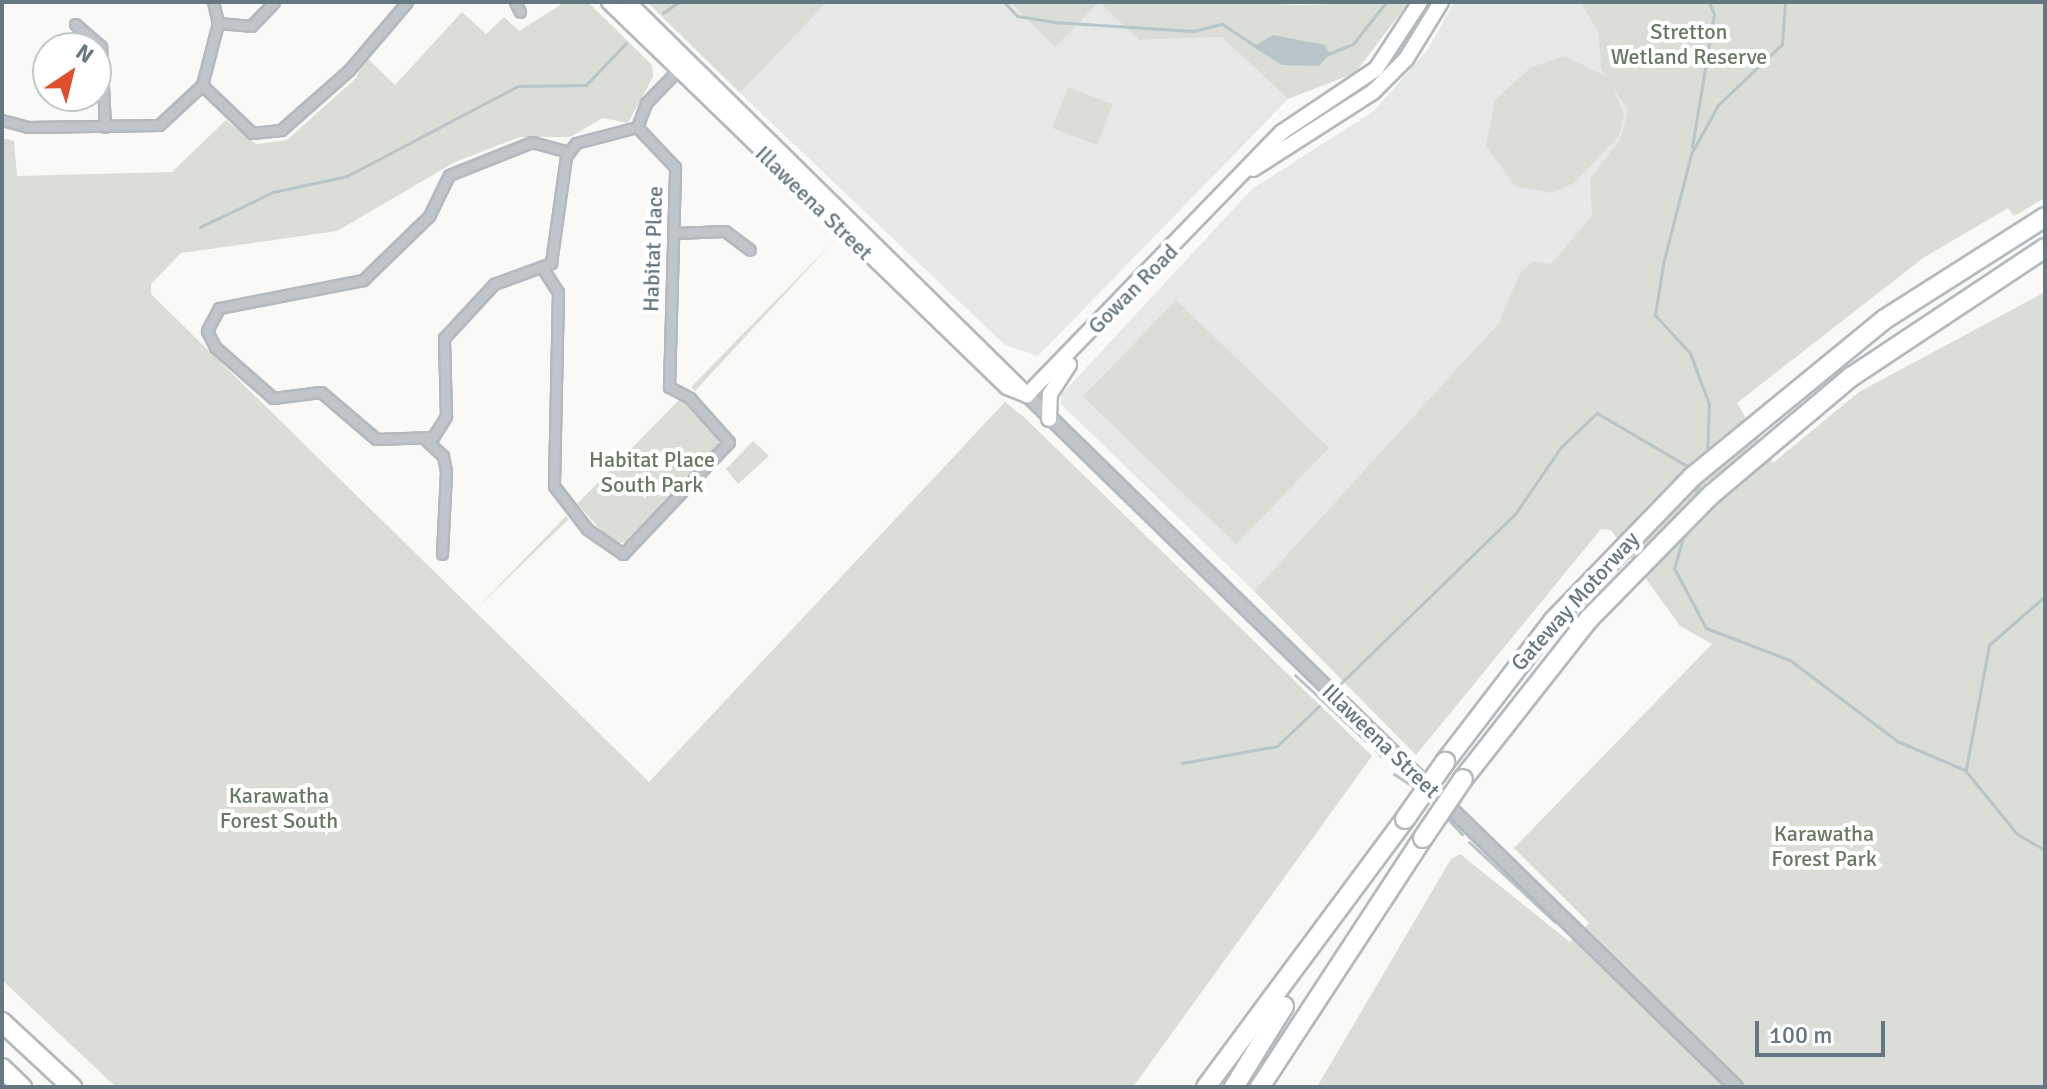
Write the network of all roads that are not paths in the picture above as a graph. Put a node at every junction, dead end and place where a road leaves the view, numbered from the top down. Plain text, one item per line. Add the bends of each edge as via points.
1 (213, 2) edge
2 (274, 2) edge
3 (407, 2) edge
4 (515, 2) edge
5 (609, 2) edge
6 (628, 2) edge
7 (1420, 2) edge
8 (1441, 2) edge
9 (520, 12) dead end
10 (218, 23) junction
11 (75, 24) dead end
12 (682, 66) junction
13 (202, 85) junction
14 (741, 112) junction
15 (2, 120) edge
16 (105, 127) junction
17 (637, 127) junction
18 (737, 129) junction
19 (569, 152) junction
20 (1236, 181) junction
21 (2045, 217) edge
22 (676, 233) junction
23 (856, 234) junction
24 (2045, 248) edge
25 (750, 250) dead end
26 (543, 269) junction
27 (1091, 331) junction
28 (1027, 395) junction
29 (1049, 419) junction
30 (426, 440) junction
31 (442, 554) dead end
32 (1337, 919) junction
33 (2, 1022) edge
34 (1301, 1028) junction
35 (2, 1068) edge
36 (22, 1087) edge
37 (72, 1087) edge
38 (1206, 1087) edge
39 (1234, 1087) edge
40 (1260, 1087) edge
41 (1269, 1087) edge
42 (1736, 1087) edge

1 - 10 street
2 - 10 street via 251,26
3 - 13 street via 355,55 349,70 281,130 252,133
4 - 9 street
5 - 12 main road, Illaweena Street
6 - 12 main road, Illaweena Street
7 - 20 main road, Gowan Road via 1376,69 1282,132
8 - 20 main road, Gowan Road via 1406,59 1373,92
10 - 13 street
11 - 16 street via 101,47
12 - 14 main road, Illaweena Street
12 - 17 street via 646,103
12 - 18 main road, Illaweena Street
13 - 16 street via 159,125
14 - 18 main road
14 - 23 main road, Illaweena Street
15 - 16 street
17 - 19 street via 576,143
17 - 22 street, Habitat Place via 675,167
18 - 23 main road, Illaweena Street
19 - 26 street via 557,255
19 - 30 street via 532,142 476,161 449,175 429,216 363,280 234,302 210,320 215,347 273,398 321,392 376,439
20 - 27 main road, Gowan Road
21 - 32 highway, Gateway Motorway, bridge via 1885,319 1765,412 1605,563 1445,762
22 - 25 street via 725,231
22 - 26 street, Habitat Place via 669,387 683,391 726,433 727,452 632,550 612,553 554,486 558,292
23 - 28 main road, Illaweena Street via 1007,387
24 - 34 highway, Gateway Motorway, bridge via 1918,329 1782,432 1624,581 1463,779
26 - 30 street via 494,284 444,338 446,416 442,430
27 - 28 main road, Gowan Road
27 - 29 main road via 1056,381
28 - 29 street, Illaweena Street
29 - 42 street, Illaweena Street
30 - 31 street via 443,456 446,472
32 - 38 highway, Gateway Motorway
32 - 39 highway
33 - 37 highway
34 - 40 highway, Gateway Motorway
34 - 41 highway
35 - 36 highway

